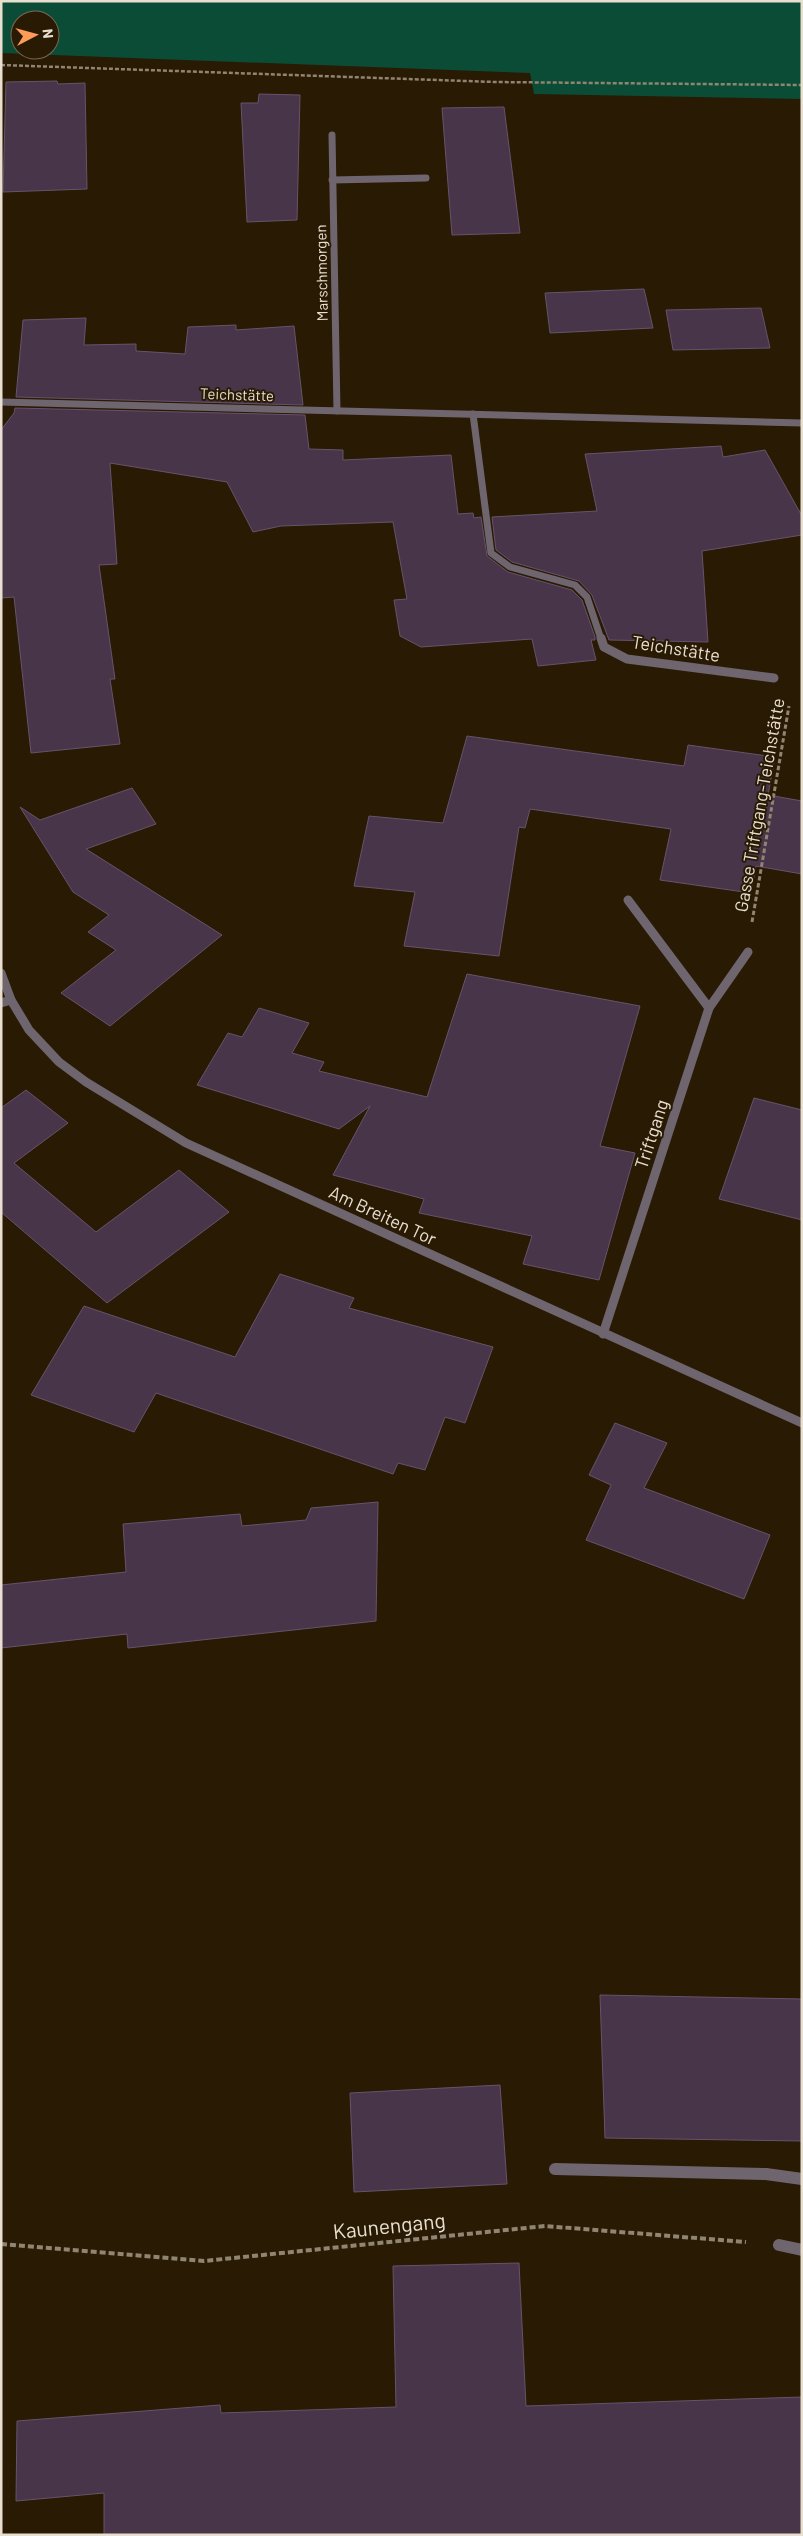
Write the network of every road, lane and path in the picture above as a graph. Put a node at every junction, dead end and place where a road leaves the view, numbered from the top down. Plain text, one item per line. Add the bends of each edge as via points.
1 (1, 65) edge
2 (802, 85) edge
3 (332, 135) dead end
4 (426, 178) dead end
5 (332, 180) junction
6 (1, 402) edge
7 (337, 411) junction
8 (473, 414) junction
9 (802, 423) edge
10 (774, 678) joint
11 (628, 900) dead end
12 (748, 952) joint
13 (1, 973) edge
14 (6, 1002) edge
15 (709, 1008) junction
16 (604, 1334) junction
17 (802, 1423) edge
18 (554, 2170) dead end
19 (802, 2179) edge
20 (1, 2244) edge
21 (779, 2245) joint
22 (802, 2250) edge

1 - 2 path via 496,82
3 - 5 street, Marschmorgen
4 - 5 street
5 - 7 street, Marschmorgen
6 - 7 street, Teichstätte
7 - 8 street, Teichstätte
8 - 9 street, Teichstätte
8 - 10 street, Teichstätte via 491,553 510,567 575,585 587,597 604,647 627,659
10 - 12 path, Gasse Triftgang-Teichstätte via 793,680
11 - 15 street
12 - 15 street, Triftgang
13 - 14 street, Am Breiten Tor
14 - 16 street, Am Breiten Tor via 60,1062 86,1082 186,1143
15 - 16 street, Triftgang
16 - 17 street, Am Breiten Tor
18 - 19 street via 766,2174
20 - 21 path, Kaunengang via 204,2260 544,2226
21 - 22 street

